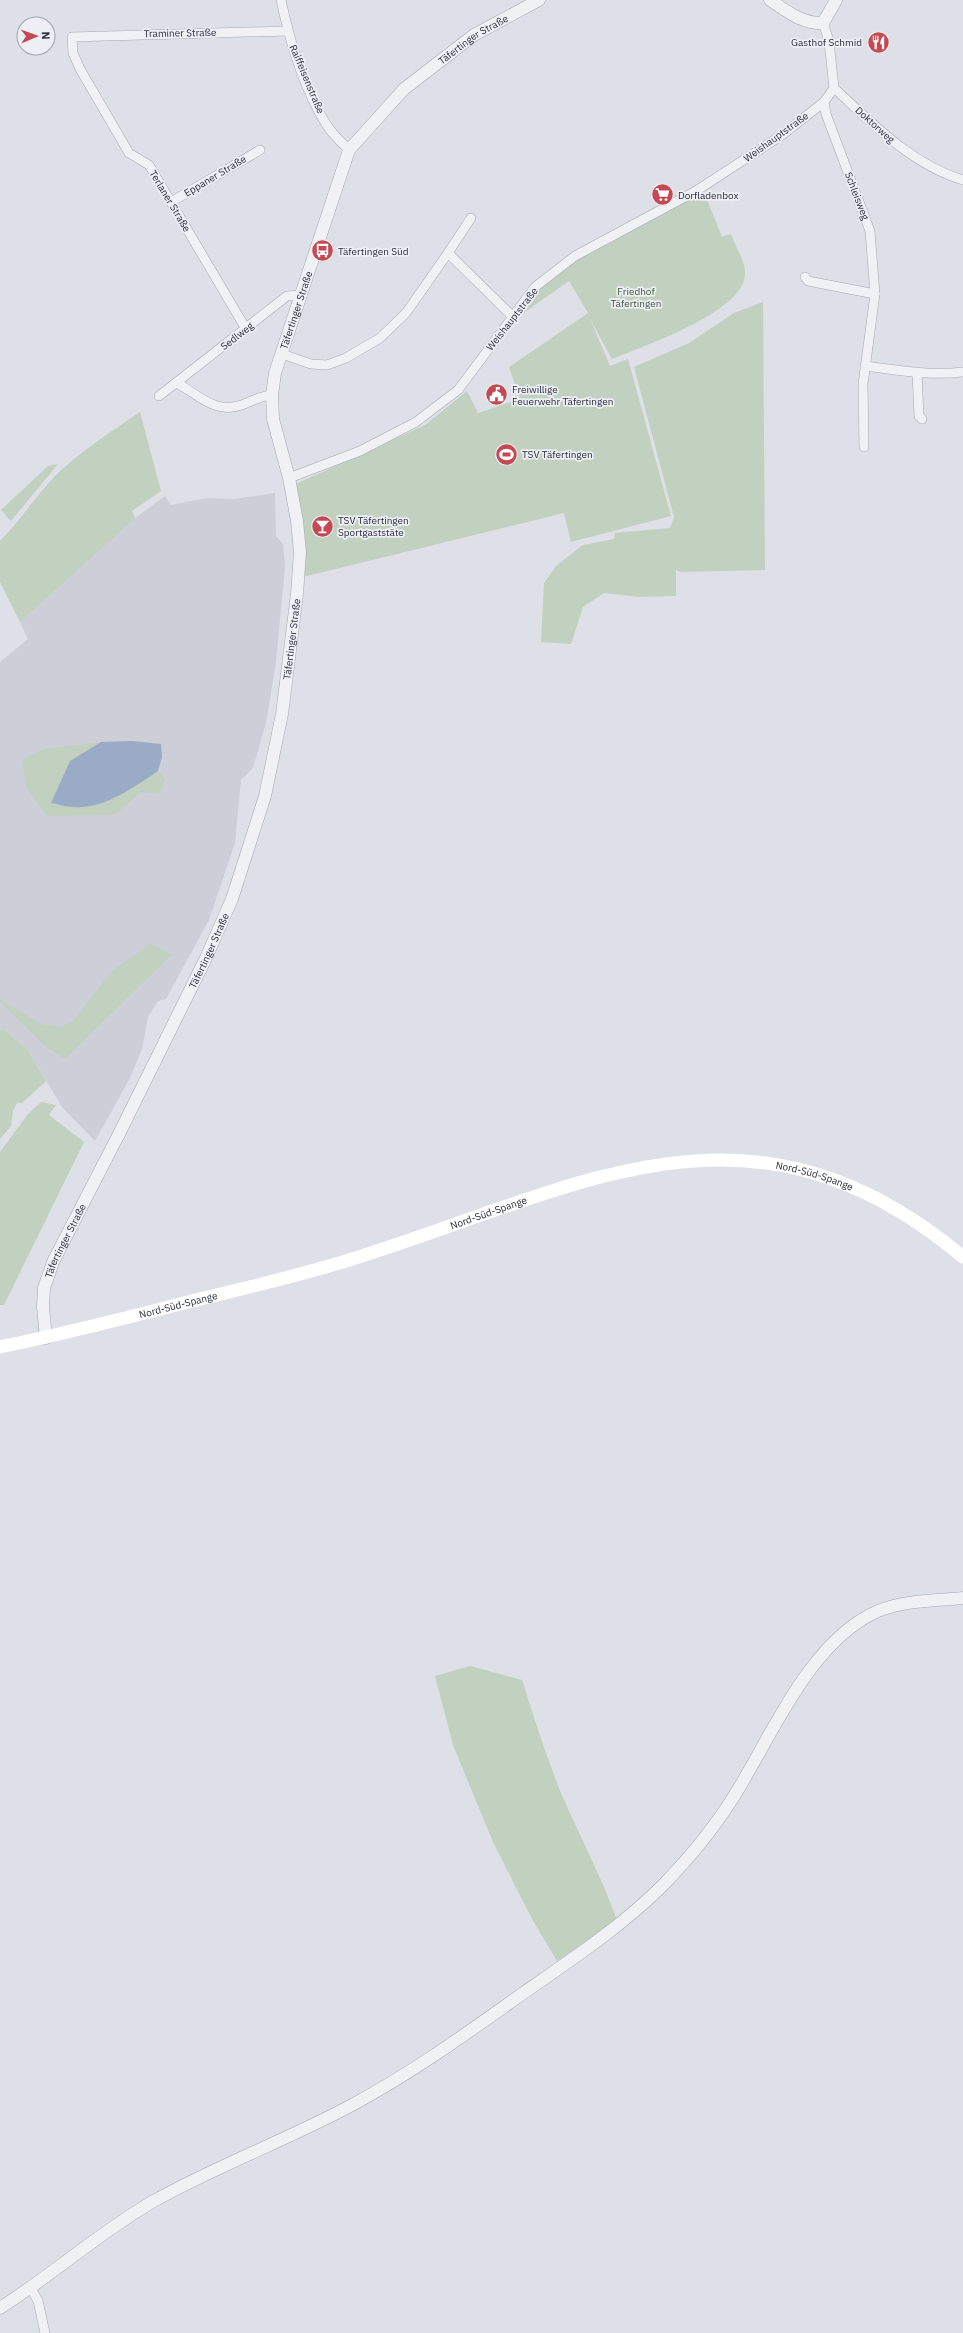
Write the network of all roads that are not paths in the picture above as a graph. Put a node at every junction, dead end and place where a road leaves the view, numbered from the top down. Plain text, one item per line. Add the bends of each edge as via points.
1 (281, 0) edge
2 (539, 0) edge
3 (770, 0) edge
4 (836, 0) edge
5 (823, 23) junction
6 (287, 31) junction
7 (72, 37) joint
8 (834, 88) junction
9 (824, 102) junction
10 (260, 150) dead end
11 (348, 150) junction
12 (963, 180) edge
13 (171, 202) junction
14 (471, 218) dead end
15 (448, 253) junction
16 (805, 277) dead end
17 (875, 294) junction
18 (300, 295) junction
19 (512, 316) junction
20 (246, 329) junction
21 (282, 354) junction
22 (865, 366) junction
23 (963, 372) edge
24 (917, 373) junction
25 (177, 383) junction
26 (159, 396) dead end
27 (272, 396) junction
28 (922, 419) dead end
29 (864, 448) dead end
30 (290, 478) junction
31 (963, 1257) edge
32 (46, 1338) junction
33 (0, 1347) edge
34 (963, 1598) edge
35 (32, 2288) junction
36 (0, 2308) edge
37 (45, 2333) edge

1 - 6 street, Raiffeisenstraße
2 - 11 street, Täfertinger Straße via 474,35 404,89
3 - 5 street via 804,21
4 - 5 street
5 - 8 street via 829,41
6 - 7 street, Traminer Straße
6 - 11 street, Raiffeisenstraße via 327,125
7 - 13 street, Terlaner Straße via 73,53 80,69 129,153 149,166
8 - 9 street, Weishauptstraße
8 - 12 street, Doktorweg via 892,142 950,176
9 - 17 street, Schleisweg via 826,114 870,231
9 - 19 street, Weishauptstraße via 782,135 702,187 575,256 535,287
10 - 13 street, Eppaner Straße
11 - 18 street, Täfertinger Straße
13 - 20 street, Terlaner Straße
14 - 15 street
15 - 19 street
15 - 21 street via 406,313 375,341 346,358 327,365 311,364
16 - 17 street via 808,281
17 - 22 street, Schleisweg
18 - 20 street, Sedlweg via 287,296
18 - 21 street, Täfertinger Straße
19 - 30 street, Weishauptstraße via 458,390 416,422 360,451
20 - 25 street, Sedlweg
21 - 27 street, Täfertinger Straße via 275,373
22 - 24 street
22 - 29 street, Schleisweg
23 - 24 street
24 - 28 street via 919,416
25 - 26 street, Sedlweg
25 - 27 street via 218,408 232,408 264,396
27 - 30 street, Täfertinger Straße via 273,419
30 - 32 street, Täfertinger Straße via 300,552 297,594 282,714 265,796 232,898 206,958 53,1262 44,1288
31 - 32 main road, Nord-Süd-Spange via 912,1217 834,1179 776,1165 722,1159 677,1162 604,1175 534,1196 347,1261
32 - 33 main road, Nord-Süd-Spange
34 - 35 street via 904,1603 878,1612 854,1625 827,1647 808,1672 715,1824 687,1859 658,1889 609,1931 409,2071 353,2104 152,2202
35 - 36 street
35 - 37 street via 38,2301

